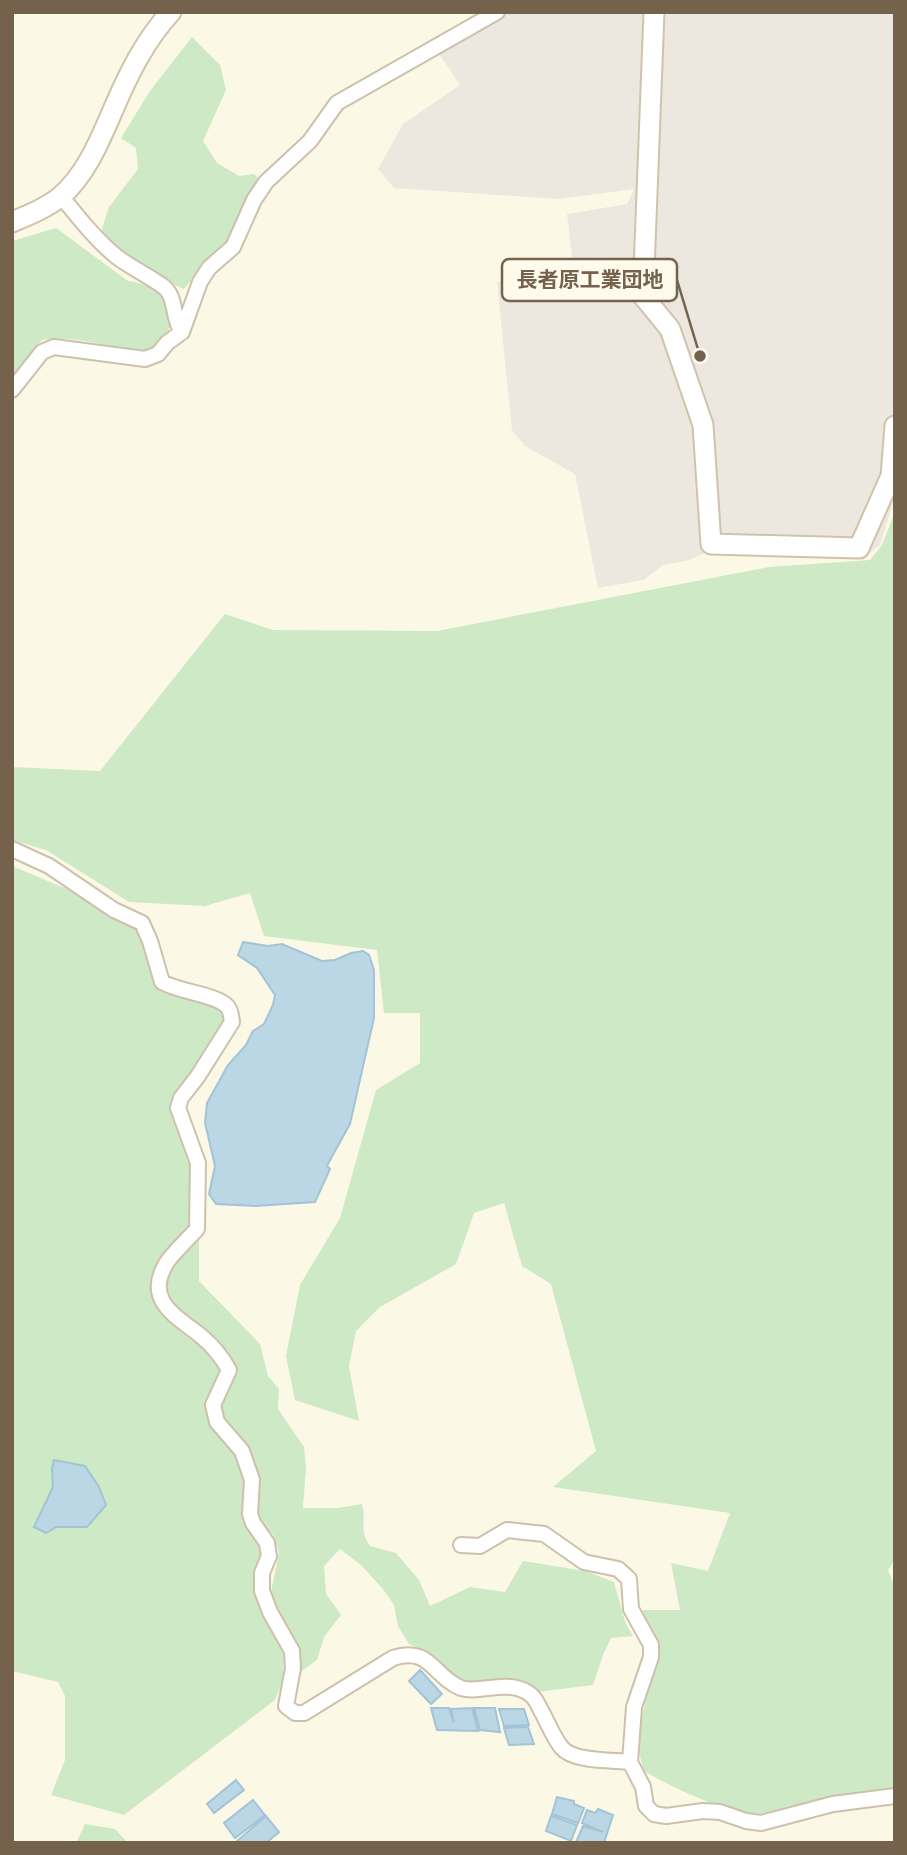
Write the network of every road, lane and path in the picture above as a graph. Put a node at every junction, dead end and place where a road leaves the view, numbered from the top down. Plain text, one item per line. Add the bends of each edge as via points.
1 (171, 12) edge
2 (497, 12) edge
3 (654, 12) edge
4 (61, 196) junction
5 (12, 222) edge
6 (182, 332) junction
7 (12, 390) edge
8 (895, 426) edge
9 (12, 849) edge
10 (461, 1545) dead end
11 (630, 1762) junction
12 (895, 1796) edge

1 - 4 street via 148,41 86,165
2 - 6 street via 337,103 310,141 265,182 233,247 200,282
3 - 8 street via 643,296 670,329 703,425 711,544 859,548 891,476
4 - 5 street
4 - 6 street via 118,257 166,288
6 - 7 street via 158,354 145,359 54,346 42,352
9 - 11 street via 49,866 142,923 162,982 210,997 226,1004 231,1012 232,1022 178,1108 198,1163 197,1229 167,1262 160,1279 160,1297 170,1314 202,1337 229,1370 213,1405 217,1422 242,1451 252,1480 250,1514 270,1556 262,1573 262,1591 292,1651 286,1706 304,1713 406,1654 426,1659 450,1682 465,1689 512,1687 524,1691 535,1698 563,1750 579,1757
10 - 11 street via 480,1546 507,1530 544,1534 584,1562 618,1569 629,1579 631,1609 651,1645 652,1657 634,1707
11 - 12 street via 643,1787 646,1806 654,1814 666,1816 712,1812 761,1823 833,1804

